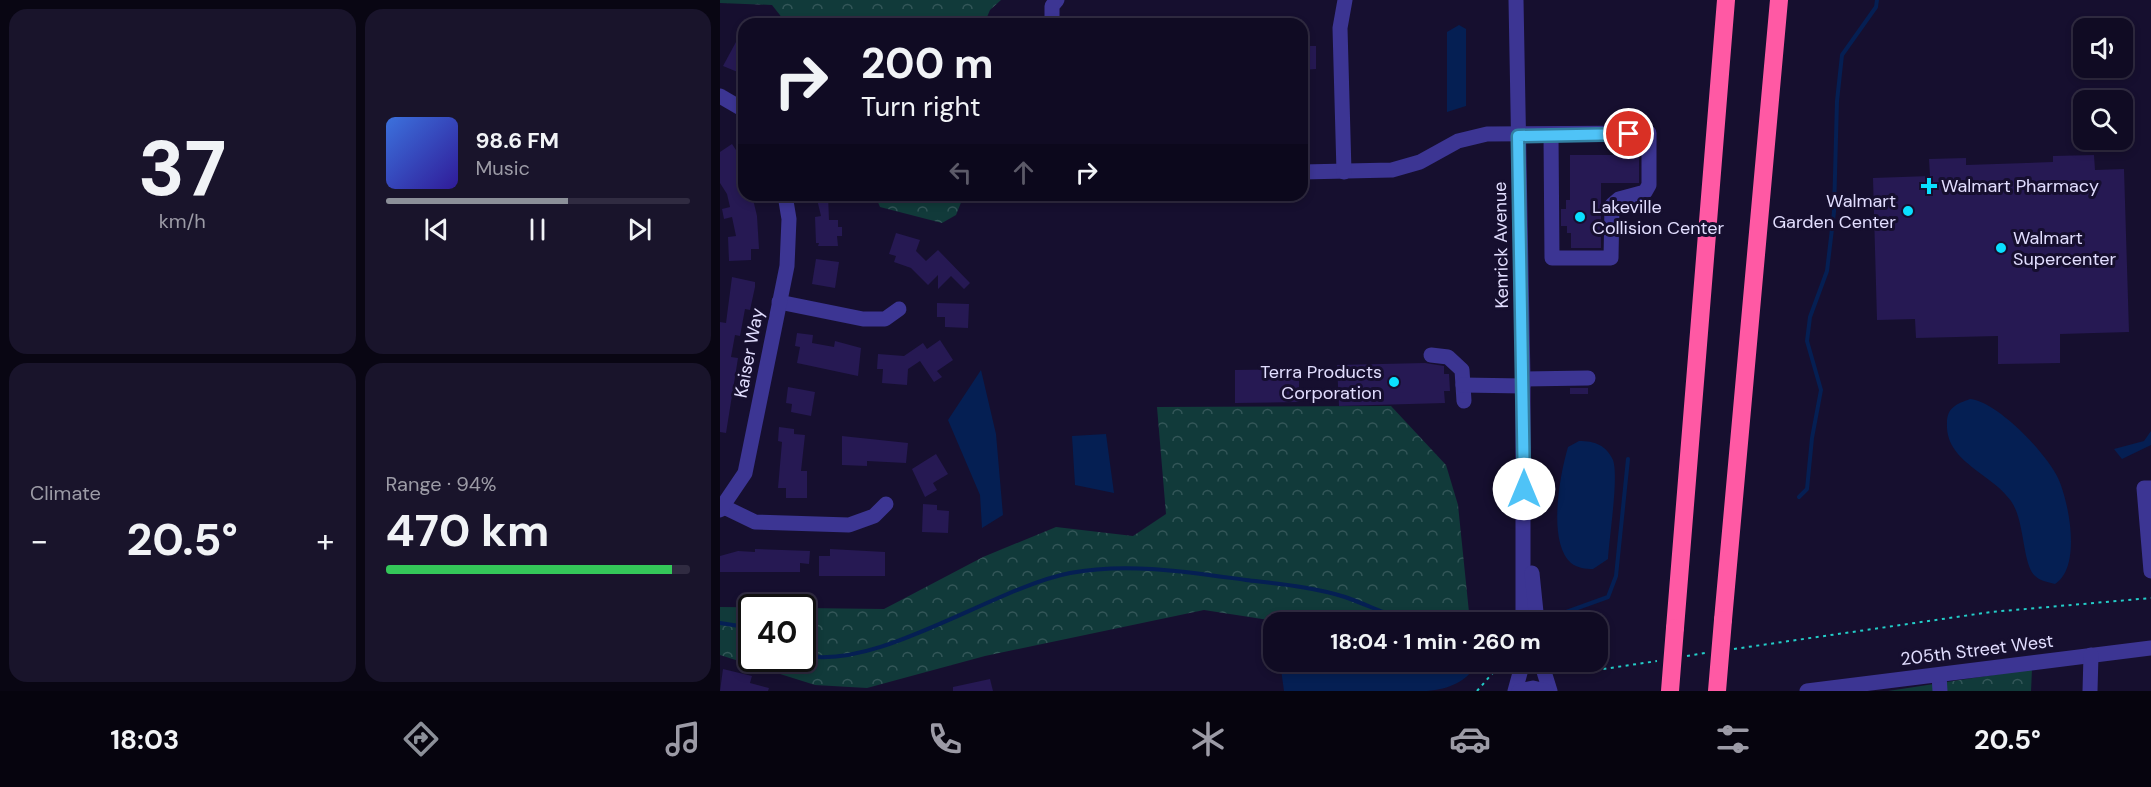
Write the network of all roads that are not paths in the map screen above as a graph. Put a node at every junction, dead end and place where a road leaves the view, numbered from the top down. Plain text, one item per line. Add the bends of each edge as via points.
1 (1056, 0) edge
2 (1346, 0) edge
3 (1516, 0) edge
4 (1716, 0) edge
5 (1726, 0) edge
6 (1779, 0) edge
7 (1052, 18) edge
8 (720, 96) edge
9 (1716, 102) junction
10 (738, 106) edge
11 (1551, 135) junction
12 (1518, 136) junction
13 (1308, 172) edge
14 (1344, 172) junction
15 (786, 201) edge
16 (779, 302) junction
17 (899, 309) dead end
18 (1431, 356) dead end
19 (1588, 378) dead end
20 (1523, 383) junction
21 (1463, 385) junction
22 (1464, 401) dead end
23 (2151, 488) edge
24 (1524, 489) junction
25 (886, 504) dead end
26 (722, 509) edge
27 (2151, 571) edge
28 (1523, 612) edge
29 (1536, 612) edge
30 (2151, 648) edge
31 (2091, 655) junction
32 (1521, 672) edge
33 (1543, 672) edge
34 (1939, 675) junction
35 (1517, 691) edge
36 (1548, 691) edge
37 (1670, 691) edge
38 (1717, 691) edge
39 (1807, 691) edge
40 (1940, 691) edge
41 (2090, 691) edge

1 - 7 street
2 - 14 street via 1341,15
3 - 12 street, Kenrick Avenue
4 - 9 highway
5 - 9 highway
6 - 38 highway, bridge
8 - 10 street
9 - 37 highway, bridge
11 - 11 street via 1649,133 1649,185 1645,192 1612,205 1611,258 1552,258
11 - 12 street
12 - 14 street via 1487,134 1458,141 1420,162 1392,170
12 - 20 street, Kenrick Avenue
13 - 14 street
15 - 16 street, Kaiser Way via 787,266
16 - 17 street via 863,319 885,319
16 - 26 street, Kaiser Way via 745,473
18 - 21 street via 1448,357 1457,364 1462,370
19 - 20 street
20 - 21 street
20 - 24 street, Kenrick Avenue
21 - 22 street
23 - 27 street via 2144,488
24 - 28 street, Kenrick Avenue
24 - 29 street, Kenrick Avenue
25 - 26 street via 874,516 849,525 755,522
30 - 31 street, 205th Street West
31 - 34 street, 205th Street West
31 - 41 street
32 - 35 street
33 - 36 street
34 - 39 street, 205th Street West
34 - 40 street
35 - 36 street

